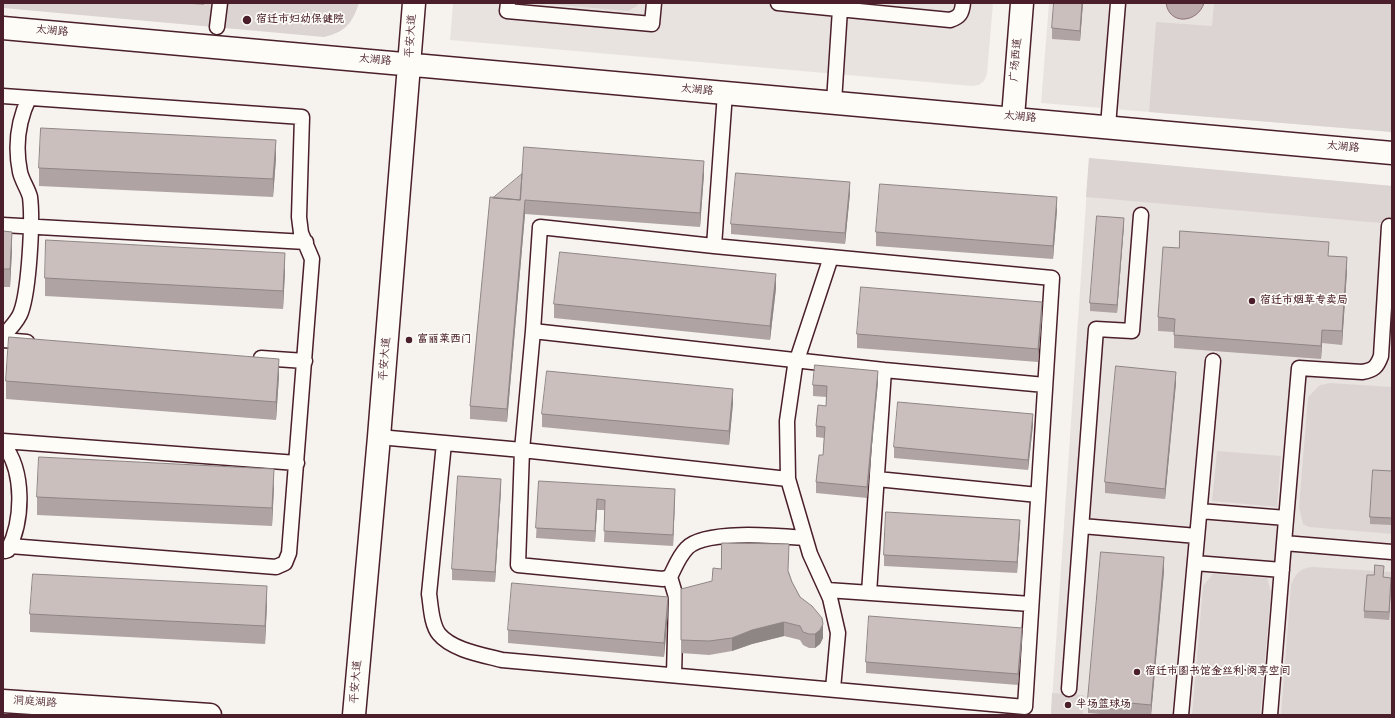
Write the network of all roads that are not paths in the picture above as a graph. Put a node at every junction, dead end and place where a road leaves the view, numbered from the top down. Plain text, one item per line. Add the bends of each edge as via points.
1 (220, 3) edge
2 (414, 3) edge
3 (508, 3) edge
4 (654, 3) edge
5 (778, 3) edge
6 (963, 3) edge
7 (1022, 3) edge
8 (1118, 3) edge
9 (840, 9) junction
10 (217, 27) dead end
11 (3, 28) edge
12 (410, 64) junction
13 (725, 93) junction
14 (3, 96) edge
15 (29, 98) junction
16 (834, 102) junction
17 (1013, 117) junction
18 (1108, 126) junction
19 (1392, 153) edge
20 (1141, 215) dead end
21 (3, 225) edge
22 (1389, 226) dead end
23 (30, 227) junction
24 (306, 242) junction
25 (714, 246) junction
26 (831, 257) junction
27 (533, 331) junction
28 (3, 336) edge
29 (3, 340) edge
30 (43, 343) edge
31 (249, 357) edge
32 (797, 360) junction
33 (305, 361) junction
34 (1213, 361) dead end
35 (884, 370) junction
36 (1045, 385) junction
37 (379, 437) junction
38 (3, 441) edge
39 (444, 443) junction
40 (3, 444) edge
41 (522, 450) junction
42 (296, 463) junction
43 (788, 479) junction
44 (877, 479) junction
45 (1038, 495) junction
46 (1200, 510) junction
47 (1286, 518) junction
48 (1082, 526) junction
49 (1197, 536) junction
50 (805, 538) junction
51 (1284, 543) junction
52 (6, 549) edge
53 (1392, 552) edge
54 (1195, 563) junction
55 (1282, 570) junction
56 (670, 577) junction
57 (827, 590) junction
58 (869, 593) junction
59 (1031, 604) junction
60 (674, 675) junction
61 (833, 689) junction
62 (1069, 689) dead end
63 (3, 701) edge
64 (210, 715) edge
65 (354, 715) edge
66 (1181, 715) edge
67 (1270, 715) edge

1 - 10 lane
2 - 12 street, 平安大道
3 - 4 lane via 507,11 652,24
5 - 9 lane
6 - 9 lane via 958,18 950,20
7 - 17 street, 广场西道
8 - 18 lane
9 - 16 lane
11 - 12 street, 太湖路
12 - 13 street, 太湖路
12 - 37 street, 平安大道
13 - 16 street, 太湖路
13 - 25 lane
14 - 15 lane
15 - 23 lane via 21,115 17,148 20,173 29,196
15 - 24 lane via 302,117 299,217 301,233
16 - 17 street, 太湖路
17 - 18 street, 太湖路
18 - 19 street, 太湖路
20 - 48 lane via 1132,331 1096,329
21 - 23 lane
22 - 47 lane via 1381,356 1377,366 1371,371 1362,372 1299,368
23 - 24 lane
23 - 28 lane via 25,298 21,314
24 - 33 lane via 312,260
25 - 26 lane
25 - 27 lane via 540,227
26 - 32 lane
26 - 36 lane via 1052,278
27 - 32 lane
27 - 41 lane
29 - 30 lane
31 - 33 lane
32 - 35 lane
32 - 43 lane via 787,420
33 - 42 lane
34 - 46 lane
35 - 36 lane
35 - 44 lane
36 - 45 lane
37 - 39 lane
37 - 65 street, 平安大道
38 - 42 lane
39 - 41 lane
39 - 60 lane via 429,594 432,615 439,634 460,649 502,660
40 - 52 lane via 17,472 19,510 14,536
41 - 43 lane
41 - 56 lane via 518,565 663,579
42 - 52 lane via 289,553 285,563 276,566
43 - 50 lane
44 - 45 lane
44 - 58 lane
45 - 59 lane
46 - 47 lane
46 - 49 lane
47 - 51 lane
48 - 49 lane
48 - 62 lane
49 - 54 lane
50 - 56 lane via 718,536 700,541 688,546
50 - 57 lane
51 - 53 lane
51 - 55 lane
54 - 55 lane
54 - 66 lane
55 - 67 lane
56 - 60 lane via 676,597
57 - 58 lane
57 - 61 lane via 838,633
58 - 59 lane
59 - 61 lane via 1025,707
60 - 61 lane
63 - 64 street, 洞庭湖路

